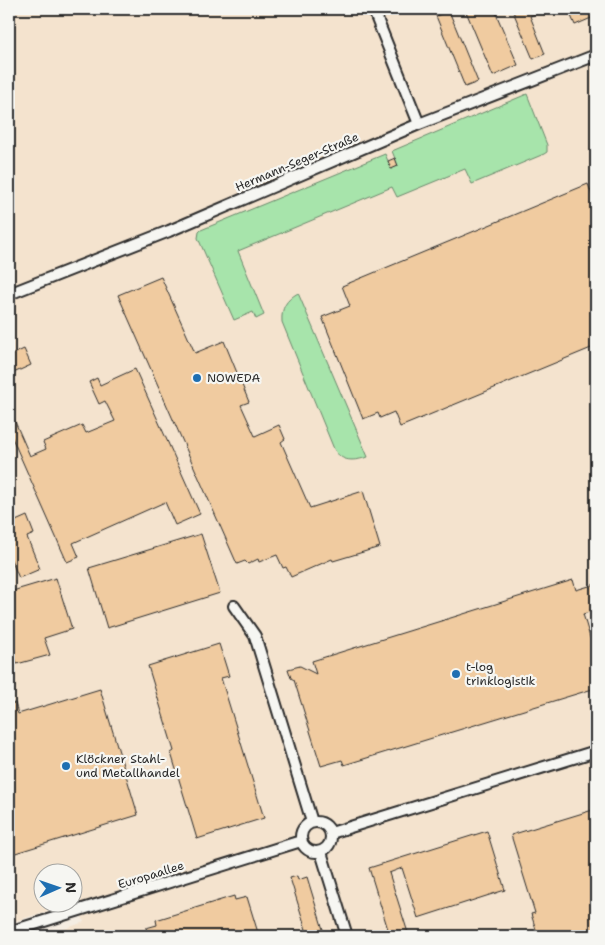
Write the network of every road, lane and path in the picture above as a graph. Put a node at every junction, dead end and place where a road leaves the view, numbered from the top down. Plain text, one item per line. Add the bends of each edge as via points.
1 (373, 9) edge
2 (596, 55) edge
3 (419, 124) junction
4 (9, 294) edge
5 (234, 606) dead end
6 (596, 750) edge
7 (312, 822) junction
8 (331, 832) junction
9 (301, 841) junction
10 (321, 852) junction
11 (9, 932) edge
12 (347, 936) edge

1 - 3 street
2 - 3 street, Hermann-Seger-Straße
3 - 4 street, Hermann-Seger-Straße
5 - 7 street via 255,636
6 - 8 street
7 - 8 street via 324,823
7 - 9 street via 302,830
8 - 10 street via 330,844
9 - 10 street via 309,851
9 - 11 street, Europaallee
10 - 12 street

